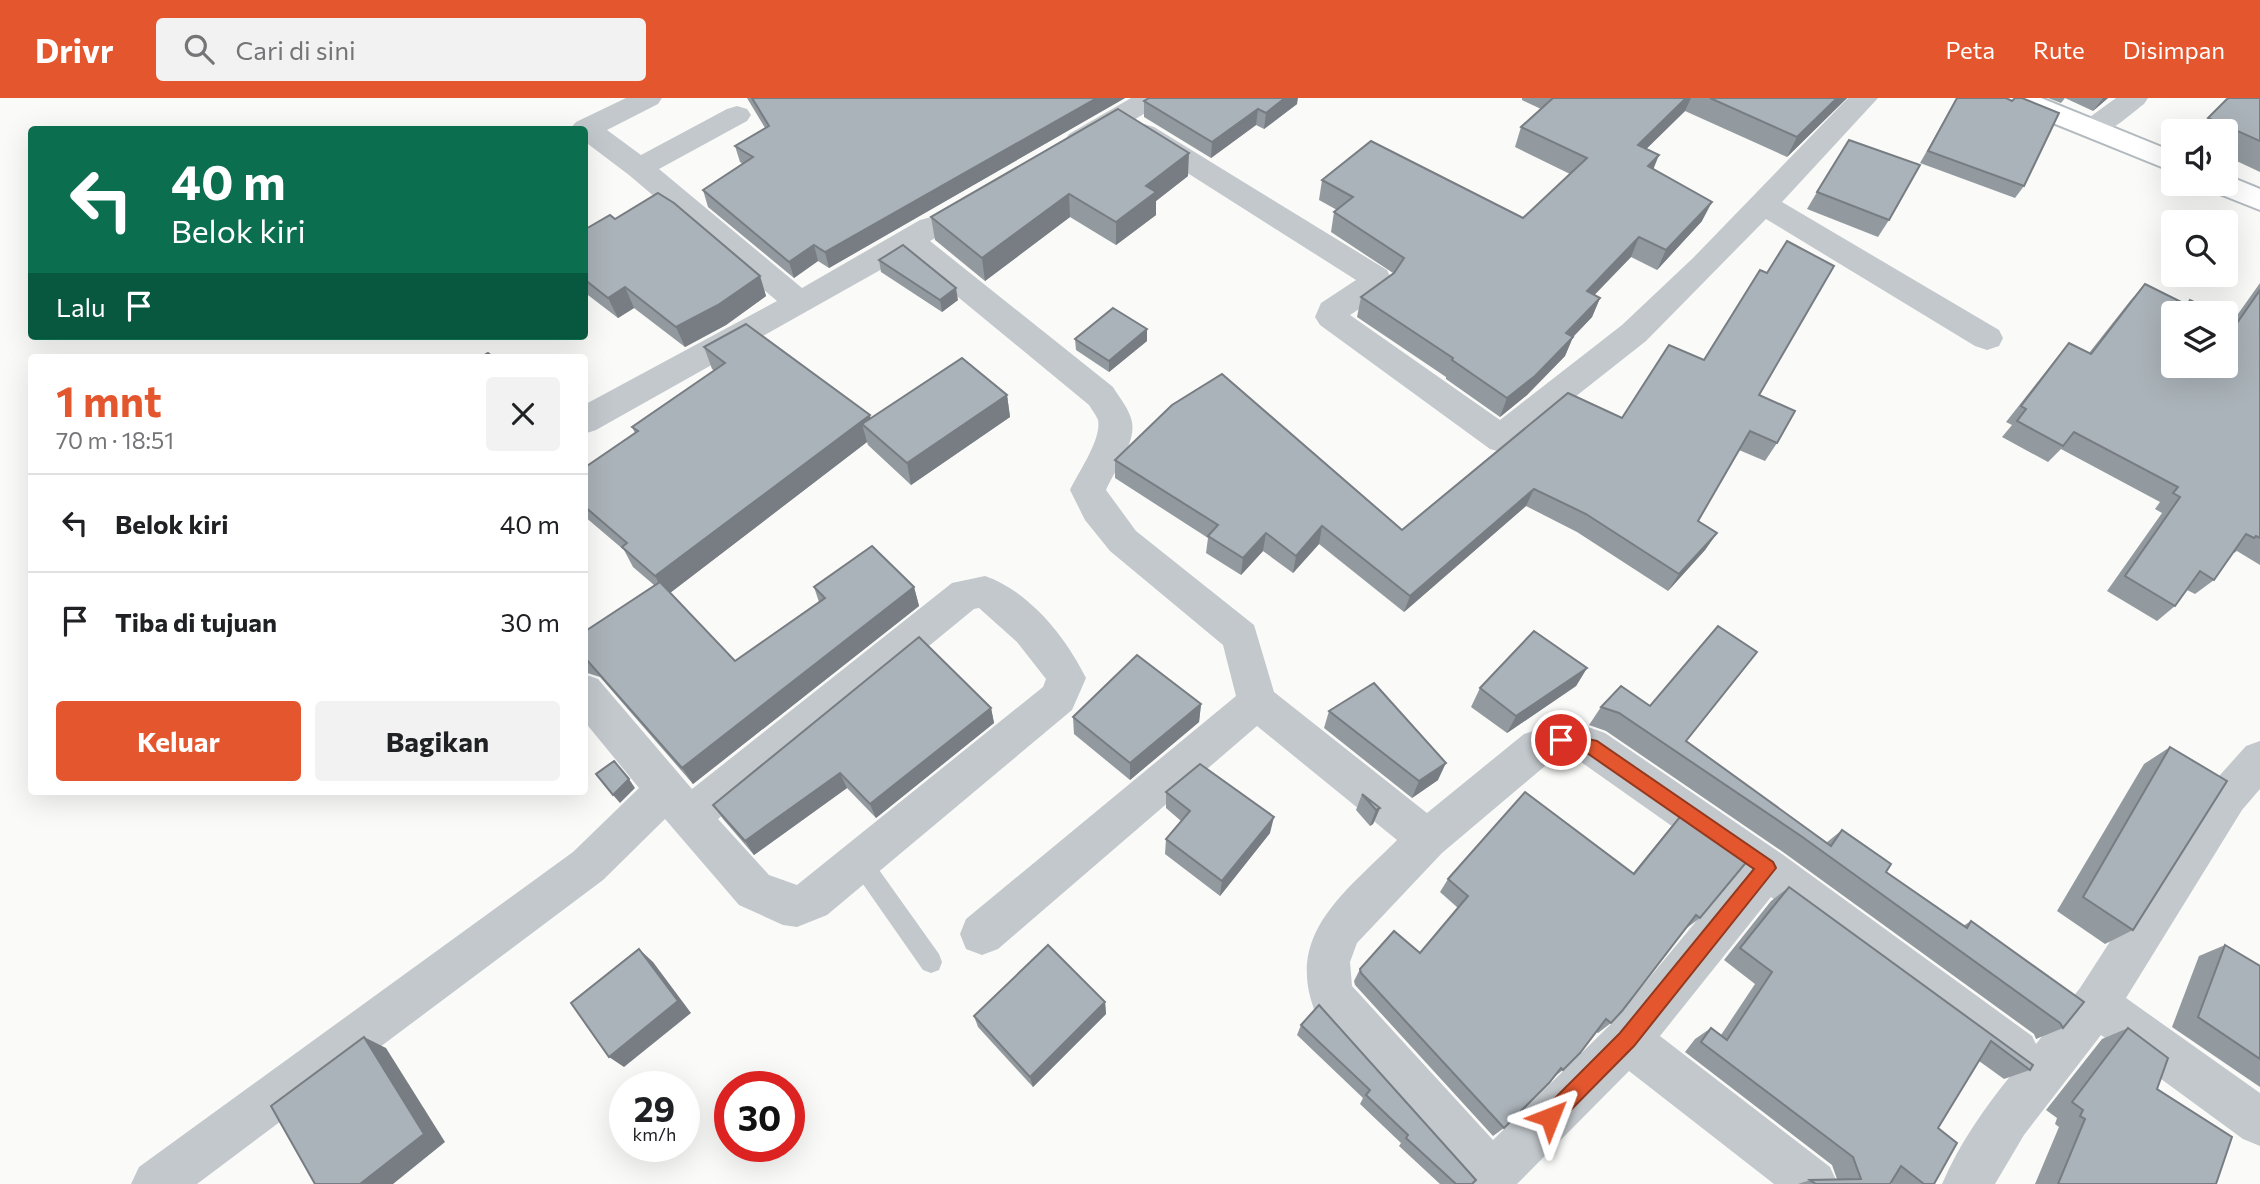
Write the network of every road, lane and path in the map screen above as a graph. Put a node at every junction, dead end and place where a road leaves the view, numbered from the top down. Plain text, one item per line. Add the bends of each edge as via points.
1 (648, 98) edge
2 (1151, 98) edge
3 (1864, 98) edge
4 (2016, 98) edge
5 (2134, 98) edge
6 (737, 115) dead end
7 (1118, 117) junction
8 (588, 128) edge
9 (2093, 128) junction
10 (588, 131) edge
11 (1057, 153) edge
12 (2161, 157) edge
13 (639, 168) junction
14 (2238, 191) edge
15 (2260, 200) edge
16 (1763, 204) junction
17 (955, 213) edge
18 (909, 240) junction
19 (798, 302) junction
20 (1987, 338) dead end
21 (588, 419) edge
22 (588, 696) edge
23 (1257, 702) junction
24 (2260, 759) edge
25 (678, 803) junction
26 (1427, 839) junction
27 (859, 860) junction
28 (1767, 868) junction
29 (982, 934) dead end
30 (931, 962) dead end
31 (2096, 1004) junction
32 (1627, 1040) junction
33 (2016, 1052) edge
34 (2260, 1122) edge
35 (1489, 1180) edge
36 (156, 1184) edge
37 (1814, 1184) edge
38 (1967, 1184) edge

1 - 8 street
2 - 7 street
3 - 16 street
4 - 9 street
5 - 9 street
6 - 13 street
7 - 11 street
7 - 16 street via 1376,278 1377,282 1332,311 1331,317 1501,440 1634,333
9 - 12 street
10 - 13 street
13 - 19 street
14 - 15 street
16 - 20 street
17 - 18 street
18 - 19 street
18 - 23 street via 1101,396 1115,422 1111,444 1088,490 1098,510 1123,541 1240,636
19 - 21 street
22 - 25 street
23 - 26 street
23 - 29 street
24 - 31 street via 2227,797
25 - 27 street via 754,890 783,904 797,906 812,900
25 - 27 street via 965,594 985,592 1001,602 1053,655 1066,678 1058,698
25 - 36 street
26 - 28 street via 1538,747 1561,740 1591,746
26 - 35 street via 1341,928 1327,957 1326,977 1332,998
27 - 30 lane
28 - 32 street
28 - 33 street
31 - 34 street
31 - 38 street via 2007,1118
32 - 35 street
32 - 37 street

